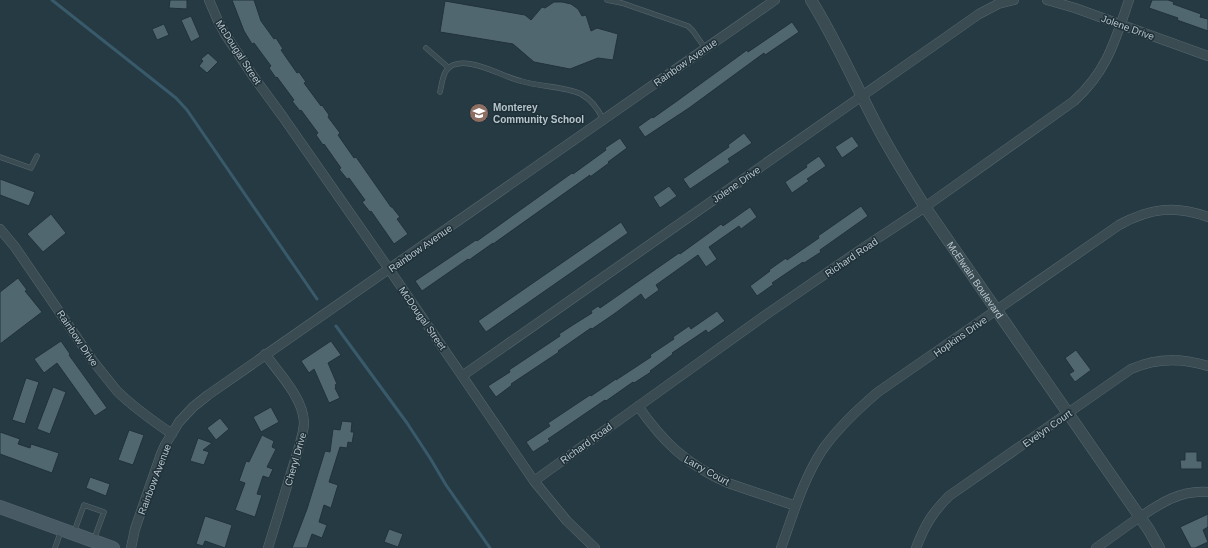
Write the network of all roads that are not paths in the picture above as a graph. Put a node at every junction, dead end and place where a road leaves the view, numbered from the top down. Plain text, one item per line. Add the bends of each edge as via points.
1 (208, 0) edge
2 (607, 0) edge
3 (775, 0) edge
4 (811, 0) edge
5 (1014, 0) edge
6 (1047, 0) edge
7 (1129, 0) edge
8 (1121, 25) junction
9 (426, 48) dead end
10 (705, 48) junction
11 (1208, 56) edge
12 (449, 68) junction
13 (440, 92) dead end
14 (862, 95) junction
15 (603, 119) junction
16 (37, 156) dead end
17 (0, 157) edge
18 (925, 208) junction
19 (1208, 217) edge
20 (0, 229) edge
21 (389, 269) junction
22 (997, 310) junction
23 (265, 354) junction
24 (1208, 366) edge
25 (462, 376) junction
26 (638, 406) junction
27 (1067, 413) junction
28 (172, 434) junction
29 (534, 481) junction
30 (1208, 492) edge
31 (796, 506) junction
32 (0, 507) edge
33 (1140, 517) junction
34 (67, 531) junction
35 (93, 540) junction
36 (55, 548) edge
37 (113, 548) edge
38 (131, 548) edge
39 (268, 548) edge
40 (595, 548) edge
41 (781, 548) edge
42 (916, 548) edge
43 (1096, 548) edge
44 (1159, 548) edge

1 - 21 street, McDougal Street via 225,34 253,76
2 - 10 lane via 688,26
3 - 10 street, Rainbow Avenue
4 - 14 street, McElwain Boulevard via 837,44
5 - 14 street, Jolene Drive via 998,4 979,14
6 - 8 street, Jolene Drive
7 - 8 street, Richard Road
8 - 11 street, Jolene Drive
8 - 18 street, Richard Road via 1105,64 1081,95
9 - 12 lane
10 - 15 street, Rainbow Avenue
12 - 13 lane
12 - 15 lane via 452,65 471,64 521,82 580,94 593,104
14 - 18 street, McElwain Boulevard via 894,159
14 - 25 street, Jolene Drive
15 - 21 street, Rainbow Avenue
16 - 17 lane via 31,168
18 - 22 street, McElwain Boulevard
18 - 26 street, Richard Road via 767,314
19 - 22 street, Hopkins Drive via 1174,209 1147,213 1128,220
20 - 28 street, Rainbow Drive via 106,377 133,405
21 - 23 street, Rainbow Avenue
21 - 25 street, McDougal Street
22 - 27 street, McElwain Boulevard
22 - 31 street, Hopkins Drive via 863,405 823,450 811,470
23 - 28 street, Rainbow Avenue via 193,407
23 - 39 street, Cheryl Drive via 296,397 304,423 303,434
24 - 27 street, Evelyn Court via 1174,360 1138,366
25 - 29 street, McDougal Street
26 - 29 street, Richard Road
26 - 31 street, Larry Court via 667,443 697,466 718,478
27 - 33 street, McElwain Boulevard
27 - 42 street, Evelyn Court via 950,496 925,526
28 - 38 street, Rainbow Avenue via 157,465
29 - 40 street, McDougal Street via 567,521
30 - 33 street via 1174,497
31 - 41 street, Hopkins Drive
32 - 34 main road
33 - 43 street
33 - 44 street, McElwain Boulevard
34 - 35 main road
34 - 35 lane via 84,505 104,512
34 - 36 lane
35 - 37 main road

